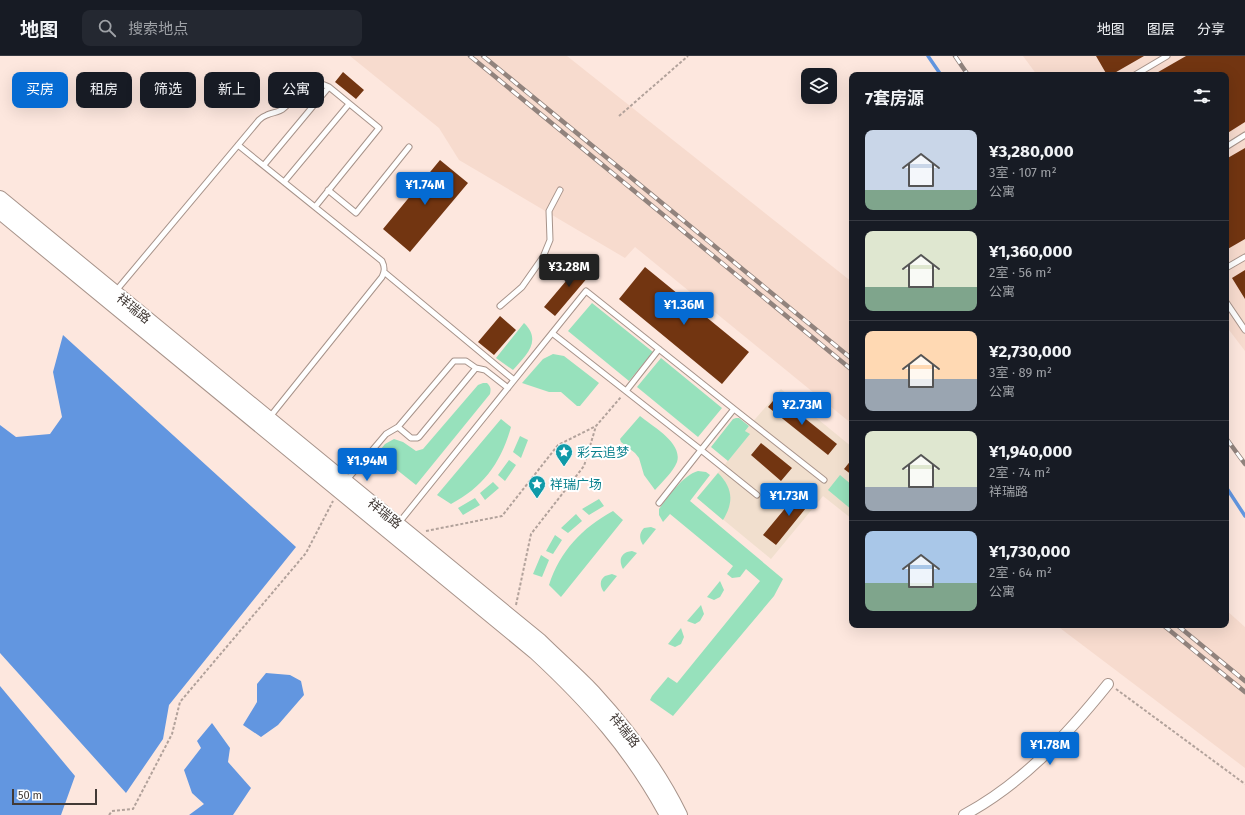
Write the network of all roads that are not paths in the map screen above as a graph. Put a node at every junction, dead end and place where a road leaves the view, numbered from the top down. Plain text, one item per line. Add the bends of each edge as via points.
1 (1167, 56) edge
2 (1140, 72) edge
3 (329, 87) junction
4 (349, 104) junction
5 (1245, 135) edge
6 (238, 144) junction
7 (1229, 145) edge
8 (409, 147) dead end
9 (264, 165) junction
10 (284, 182) junction
11 (328, 190) junction
12 (560, 190) dead end
13 (0, 198) edge
14 (315, 207) junction
15 (0, 212) edge
16 (1245, 256) edge
17 (1229, 266) edge
18 (384, 272) junction
19 (112, 296) junction
20 (500, 306) dead end
21 (1229, 306) edge
22 (1245, 330) edge
23 (552, 333) junction
24 (659, 349) junction
25 (476, 368) junction
26 (514, 380) junction
27 (508, 388) junction
28 (626, 391) junction
29 (734, 409) junction
30 (269, 418) junction
31 (398, 427) junction
32 (701, 450) junction
33 (824, 480) dead end
34 (342, 485) junction
35 (757, 495) dead end
36 (659, 503) dead end
37 (395, 528) junction
38 (1108, 684) road end
39 (668, 815) edge
40 (680, 815) edge
41 (964, 815) edge

1 - 2 lane
3 - 4 lane
3 - 6 lane via 313,82 305,84 285,108 277,113 267,114 259,120
3 - 9 lane
4 - 10 lane
4 - 11 lane via 379,128
5 - 7 lane
6 - 9 lane
6 - 19 lane
8 - 11 lane via 356,213
9 - 10 lane
10 - 14 lane
11 - 14 lane
12 - 20 lane via 549,211 550,240 544,257 522,287
13 - 19 main road, 祥瑞路
14 - 18 lane via 382,261
15 - 19 main road, 祥瑞路
16 - 17 lane
18 - 26 lane
18 - 30 lane via 382,278
19 - 30 main road, 祥瑞路
19 - 34 main road, 祥瑞路
21 - 22 lane
23 - 24 lane via 586,291
23 - 26 lane
23 - 28 lane
24 - 28 lane
24 - 29 lane
25 - 27 lane via 488,372
25 - 31 lane via 466,361 454,361
25 - 31 lane via 419,437 411,438
26 - 27 lane
27 - 37 lane
28 - 32 lane
29 - 32 lane
29 - 33 lane
30 - 34 main road, 祥瑞路
31 - 34 lane via 386,434
32 - 35 lane
32 - 36 lane
34 - 37 main road, 祥瑞路
37 - 39 main road, 祥瑞路 via 580,695 626,749
37 - 40 main road, 祥瑞路 via 412,535 570,669 615,717 650,764
38 - 41 street via 1068,732 1028,771

